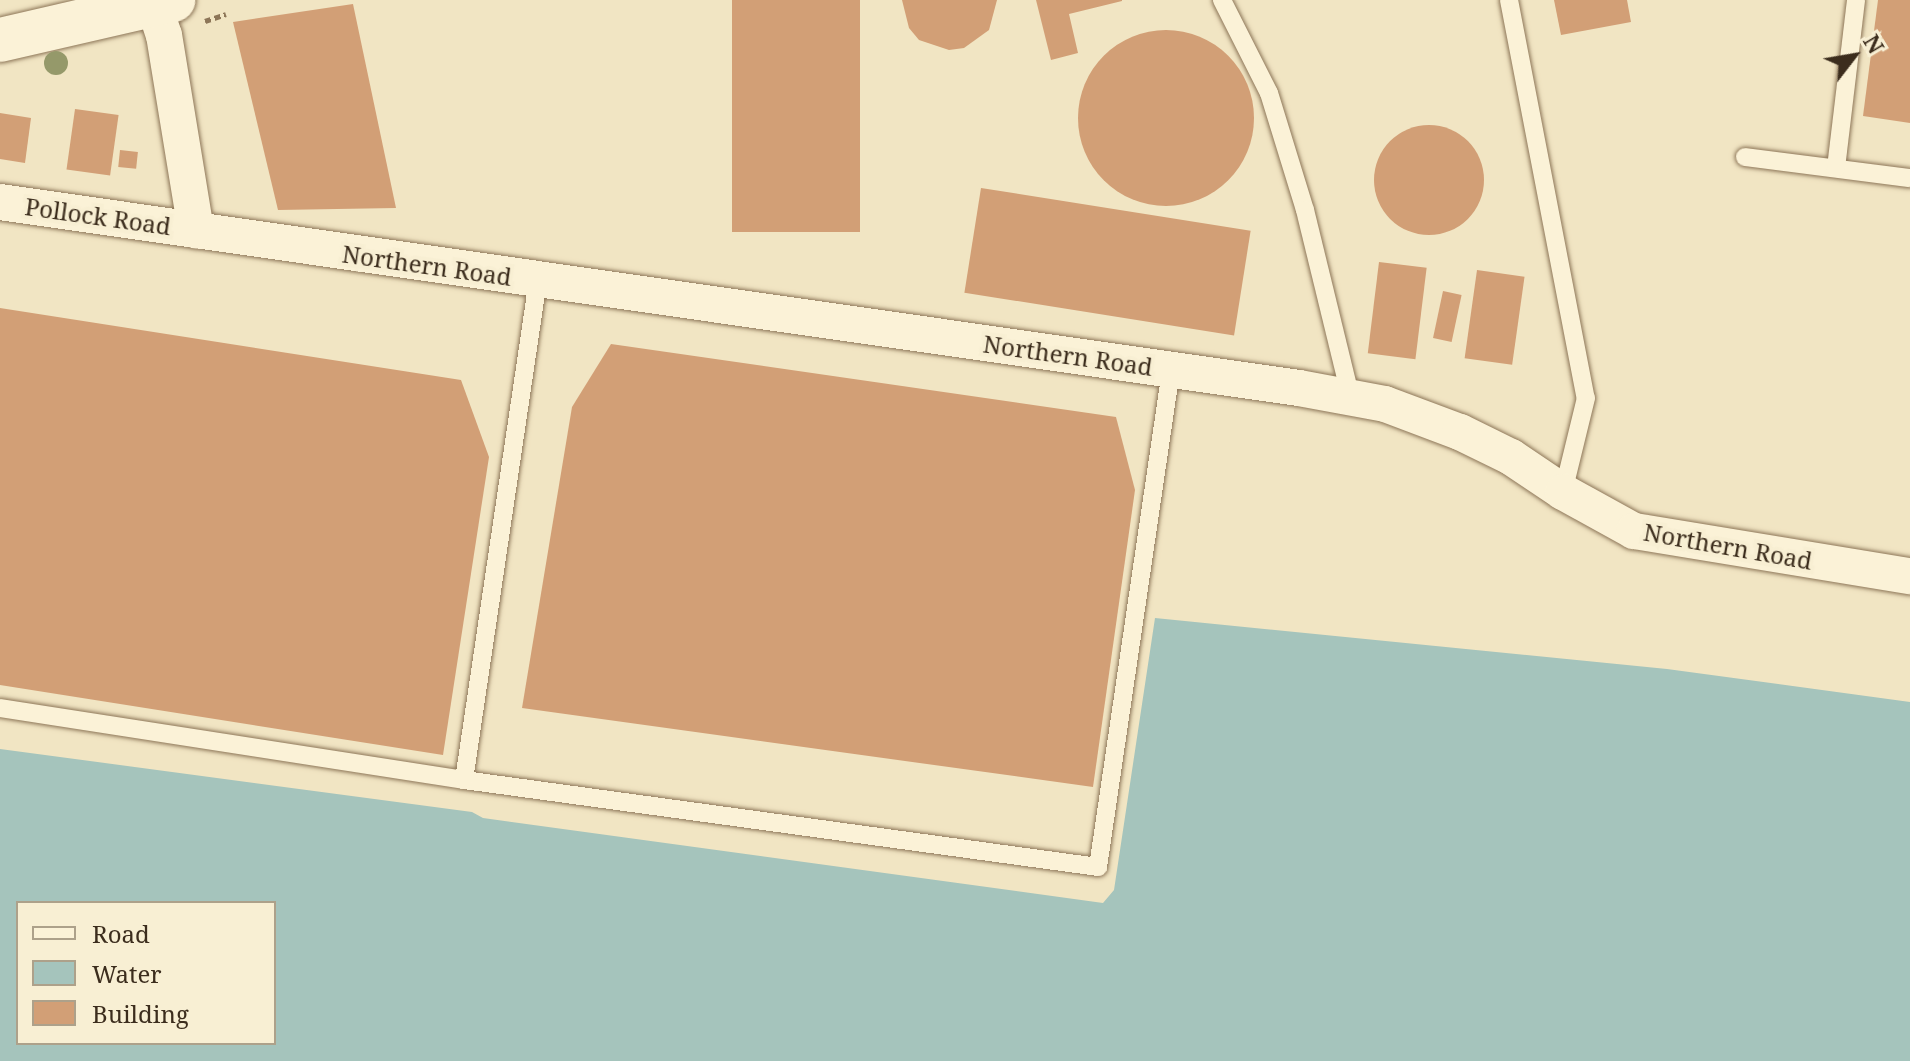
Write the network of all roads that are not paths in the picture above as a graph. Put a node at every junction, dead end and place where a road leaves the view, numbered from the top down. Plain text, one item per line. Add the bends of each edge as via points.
1 (1222, 0) edge
2 (1509, 0) edge
3 (1856, 0) edge
4 (164, 2) edge
5 (0, 40) edge
6 (1745, 157) dead end
7 (1836, 168) junction
8 (1910, 178) edge
9 (0, 202) edge
10 (196, 230) junction
11 (538, 280) junction
12 (1171, 370) junction
13 (1351, 398) junction
14 (1563, 492) junction
15 (1910, 576) edge
16 (0, 708) edge
17 (464, 780) junction

1 - 13 lane via 1269,93 1305,210
2 - 14 lane via 1586,398
3 - 7 lane
4 - 5 street
4 - 10 street via 164,35
6 - 7 lane
7 - 8 lane
9 - 10 street, Pollock Road
10 - 11 street, Northern Road
11 - 12 street, Northern Road
11 - 17 lane
12 - 13 street, Northern Road
12 - 17 lane via 1098,867
13 - 14 street, Northern Road via 1385,404 1460,432 1511,457
14 - 15 street, Northern Road via 1634,531
16 - 17 lane

